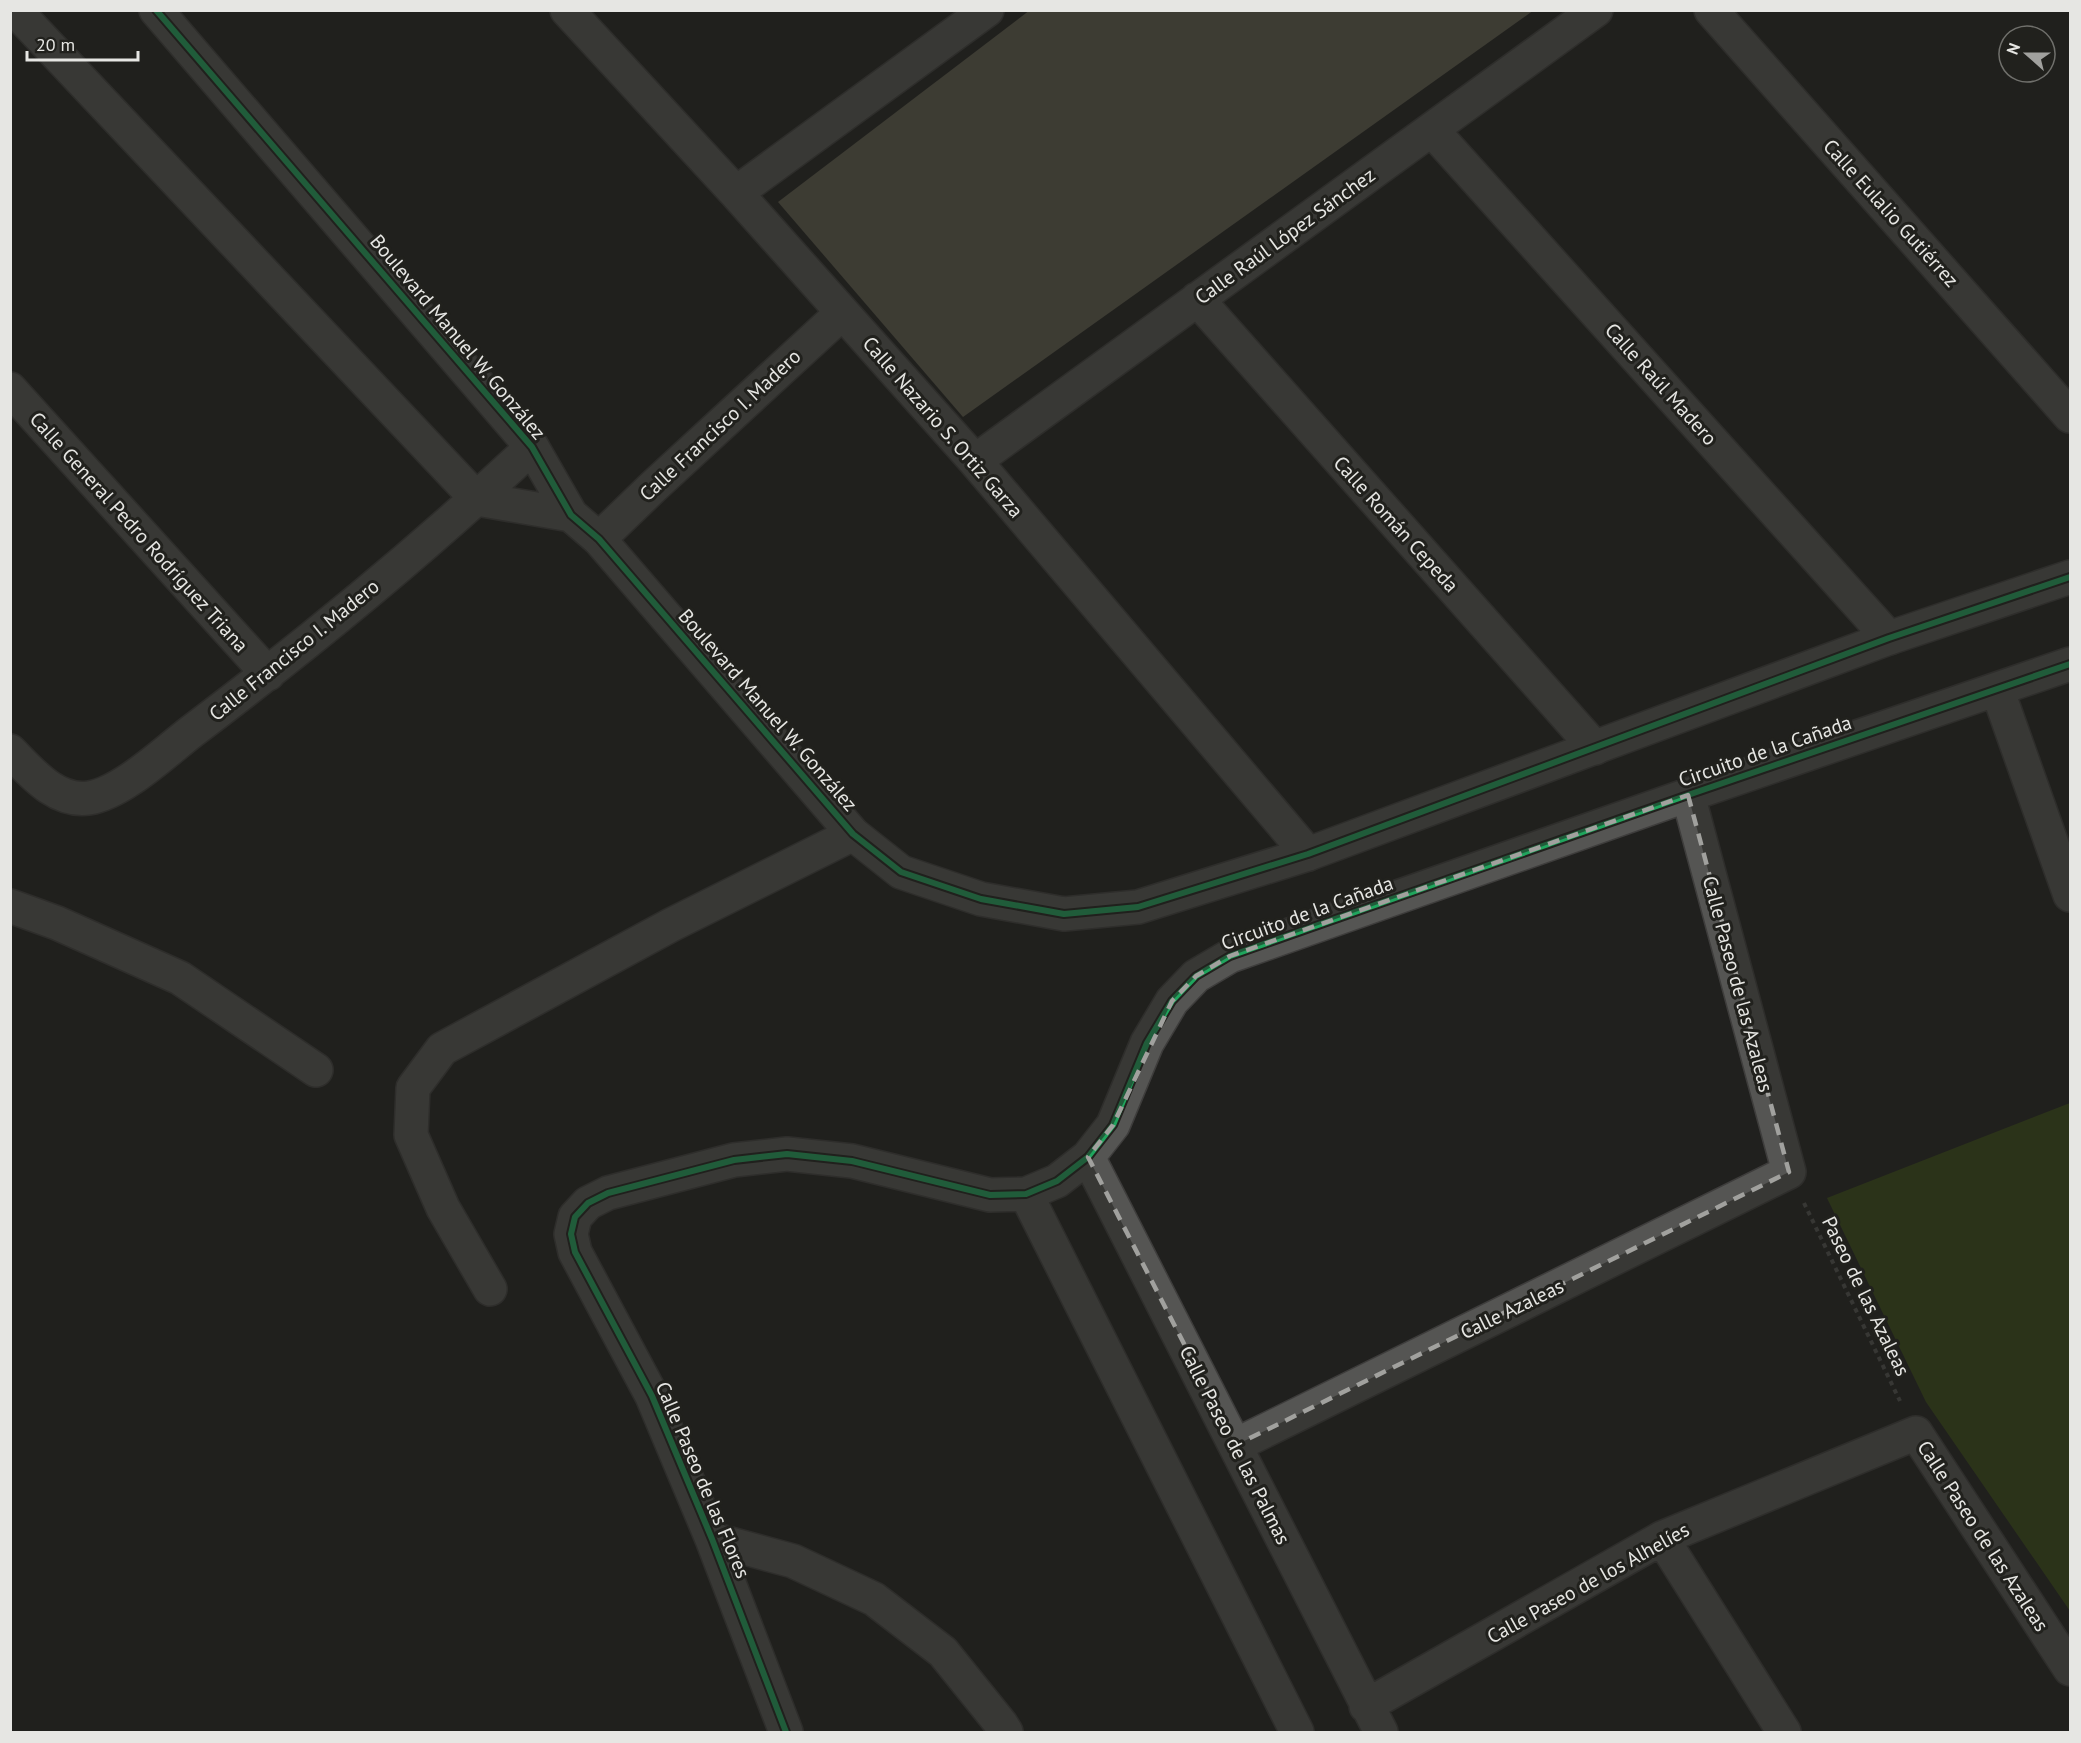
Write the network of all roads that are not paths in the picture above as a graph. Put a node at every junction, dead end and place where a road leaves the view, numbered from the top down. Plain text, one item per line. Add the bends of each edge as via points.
1 (156, 10) edge
2 (567, 10) edge
3 (987, 10) edge
4 (1596, 10) edge
5 (1711, 10) edge
6 (15, 13) edge
7 (950, 21) edge
8 (1432, 130) junction
9 (736, 193) junction
10 (1197, 299) junction
11 (842, 313) junction
12 (10, 389) edge
13 (2070, 416) edge
14 (532, 447) junction
15 (975, 461) junction
16 (477, 499) junction
17 (571, 515) junction
18 (600, 539) junction
19 (2070, 577) edge
20 (1889, 638) junction
21 (2070, 664) edge
22 (268, 674) junction
23 (1997, 689) junction
24 (1595, 748) junction
25 (10, 751) edge
26 (1688, 795) junction
27 (853, 834) junction
28 (1308, 854) junction
29 (2070, 895) edge
30 (10, 906) edge
31 (316, 1070) dead end
32 (1088, 1157) junction
33 (1789, 1172) joint
34 (608, 1193) joint
35 (1026, 1194) junction
36 (490, 1289) dead end
37 (1916, 1433) joint
38 (1236, 1445) junction
39 (1662, 1538) junction
40 (712, 1539) junction
41 (2070, 1670) edge
42 (1374, 1719) edge
43 (786, 1732) edge
44 (1006, 1732) edge
45 (1298, 1732) edge
46 (1784, 1732) edge

1 - 14 street, Boulevard Manuel W. González
2 - 9 street, Calle Nazario S. Ortiz Garza
3 - 7 street
4 - 8 street, Calle Raúl López Sánchez
5 - 13 street, Calle Eulalio Gutiérrez
6 - 16 street
7 - 9 street
8 - 10 street, Calle Raúl López Sánchez
8 - 20 street, Calle Raúl Madero
9 - 11 street, Calle Nazario S. Ortiz Garza
10 - 15 street, Calle Raúl López Sánchez
10 - 24 street, Calle Román Cepeda
11 - 15 street, Calle Nazario S. Ortiz Garza
11 - 18 street, Calle Francisco I. Madero
12 - 22 street, Calle General Pedro Rodríguez Triana
14 - 16 street, Calle Francisco I. Madero
14 - 17 street, Boulevard Manuel W. González
15 - 28 street, Calle Nazario S. Ortiz Garza
16 - 17 street, Boulevard Manuel W. González
16 - 22 street, Calle Francisco I. Madero
17 - 18 street, Boulevard Manuel W. González
18 - 27 street, Boulevard Manuel W. González
19 - 20 street
20 - 24 street
21 - 23 street, Circuito de la Cañada
22 - 25 street, Calle Francisco I. Madero via 118,787 89,798 63,796
23 - 26 street, Circuito de la Cañada
23 - 29 street
24 - 28 street
26 - 32 street, Circuito de la Cañada via 1230,956 1196,976 1172,1001 1148,1043 1113,1125
26 - 33 street, Calle Paseo de las Azaleas
27 - 28 street, Boulevard Manuel W. González via 901,872 981,899 1064,914 1138,907
27 - 36 street via 671,925 442,1050 412,1088 411,1135 443,1208
30 - 31 street via 57,922 180,978
32 - 35 street, Circuito de la Cañada via 1057,1181
32 - 38 street, Calle Paseo de las Palmas
33 - 38 street, Calle Azaleas
34 - 35 street, Circuito de la Cañada via 734,1160 787,1154 852,1161 990,1195
34 - 40 street, Calle Paseo de las Flores via 588,1203 575,1217 571,1234 575,1252 652,1396
35 - 45 street
37 - 39 street, Calle Paseo de los Alhelíes
37 - 41 street, Calle Paseo de las Azaleas
38 - 42 street, Calle Paseo de las Palmas
39 - 42 street, Calle Paseo de los Alhelíes
39 - 46 street
40 - 43 street, Calle Paseo de las Flores
40 - 44 street via 793,1561 874,1599 943,1652

